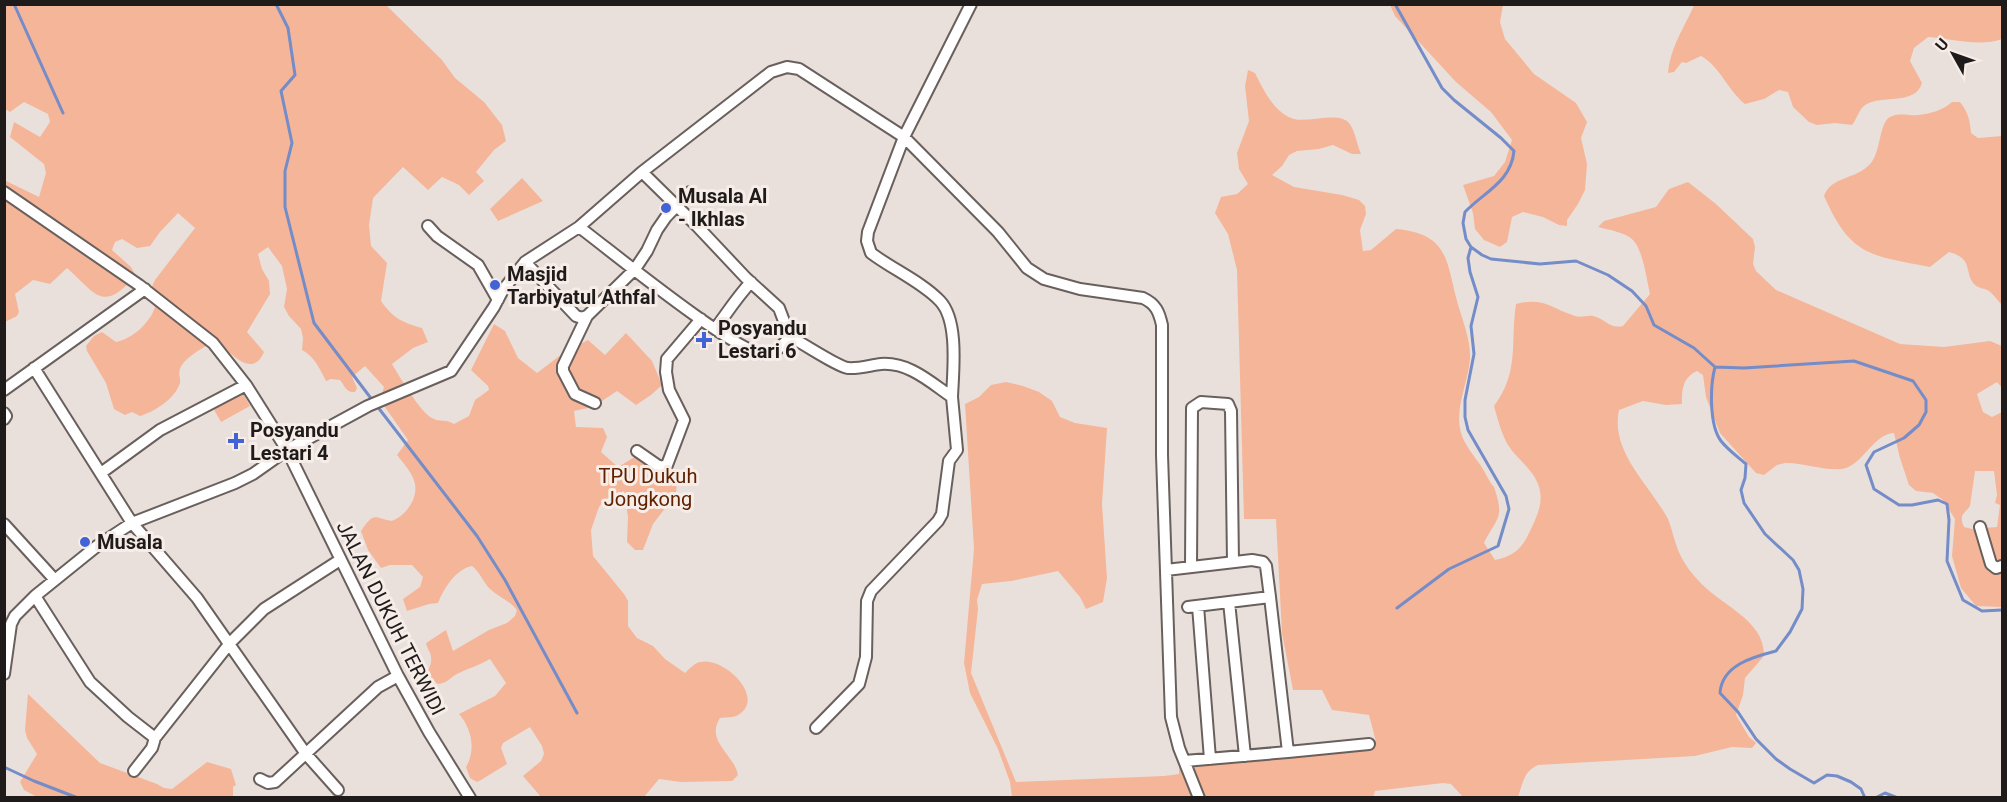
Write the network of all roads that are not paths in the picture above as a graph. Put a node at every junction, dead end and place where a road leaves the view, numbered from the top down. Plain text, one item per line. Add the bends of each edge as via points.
1 (971, 4) edge
2 (904, 137) junction
3 (642, 171) junction
4 (4, 192) edge
5 (690, 192) dead end
6 (677, 206) junction
7 (428, 226) dead end
8 (579, 226) junction
9 (525, 262) junction
10 (635, 269) junction
11 (751, 282) junction
12 (144, 289) junction
13 (498, 300) junction
14 (587, 316) junction
15 (701, 319) junction
16 (715, 329) junction
17 (790, 337) junction
18 (34, 368) junction
19 (246, 385) junction
20 (4, 390) edge
21 (952, 397) junction
22 (595, 403) dead end
23 (4, 413) edge
24 (4, 419) edge
25 (287, 450) junction
26 (637, 451) dead end
27 (101, 473) junction
28 (132, 523) junction
29 (4, 524) edge
30 (1980, 527) dead end
31 (340, 560) junction
32 (1233, 562) junction
33 (2002, 566) edge
34 (1191, 567) junction
35 (1166, 570) junction
36 (55, 580) junction
37 (35, 596) junction
38 (1270, 597) junction
39 (1228, 602) junction
40 (230, 643) junction
41 (4, 674) edge
42 (398, 676) junction
43 (816, 728) dead end
44 (155, 738) junction
45 (1369, 744) dead end
46 (1288, 752) junction
47 (306, 754) junction
48 (1245, 756) junction
49 (1210, 759) junction
50 (1185, 761) junction
51 (134, 771) dead end
52 (260, 779) dead end
53 (338, 790) dead end
54 (470, 798) edge
55 (1199, 798) edge

1 - 2 street
2 - 3 street via 799,69 787,67 771,72
2 - 21 street via 867,242 871,253 931,293 946,308 951,323
2 - 35 street via 998,232 1027,268 1044,279 1080,289 1143,298 1158,310 1162,325
3 - 6 street
3 - 8 street
4 - 12 street, JALAN DUKUH TERWIDI
5 - 6 street
6 - 10 street via 657,230
6 - 11 street
7 - 13 street via 478,265
8 - 9 street
8 - 10 street
9 - 13 street
9 - 14 street via 576,316
10 - 14 street
10 - 15 street
11 - 16 street
11 - 17 street via 778,308
12 - 18 street
12 - 19 street, JALAN DUKUH TERWIDI via 213,343
13 - 25 street via 451,371 368,406
14 - 22 street via 563,371 575,394
15 - 16 street
15 - 26 street via 667,359 669,390 684,420 667,465 660,468
16 - 17 street via 763,354 777,350
17 - 21 street via 849,368 890,364 912,369
18 - 20 street
18 - 27 street
19 - 25 street, JALAN DUKUH TERWIDI
19 - 27 street via 160,430
21 - 43 street via 957,450 949,461 942,514 871,591 867,601 866,657 859,684
23 - 24 street
25 - 28 street via 235,483
25 - 31 street, JALAN DUKUH TERWIDI
27 - 28 street
28 - 36 street
28 - 40 street
29 - 36 street
30 - 33 street via 1991,564 1996,568
31 - 40 street via 264,609
31 - 42 street, JALAN DUKUH TERWIDI
32 - 34 street
32 - 34 street via 1231,411 1228,404 1201,402 1192,408
32 - 38 street via 1263,562
34 - 35 street
35 - 50 street via 1171,717
36 - 37 street
37 - 41 street via 11,624
37 - 44 street via 90,682
38 - 39 street
38 - 46 street
39 - 48 street
39 - 49 street via 1193,606
40 - 44 street
40 - 47 street
42 - 47 street via 378,687
42 - 54 street, JALAN DUKUH TERWIDI
44 - 51 street
45 - 46 street
46 - 48 street
47 - 52 street via 275,782
47 - 53 street
48 - 49 street
49 - 50 street
50 - 55 street

